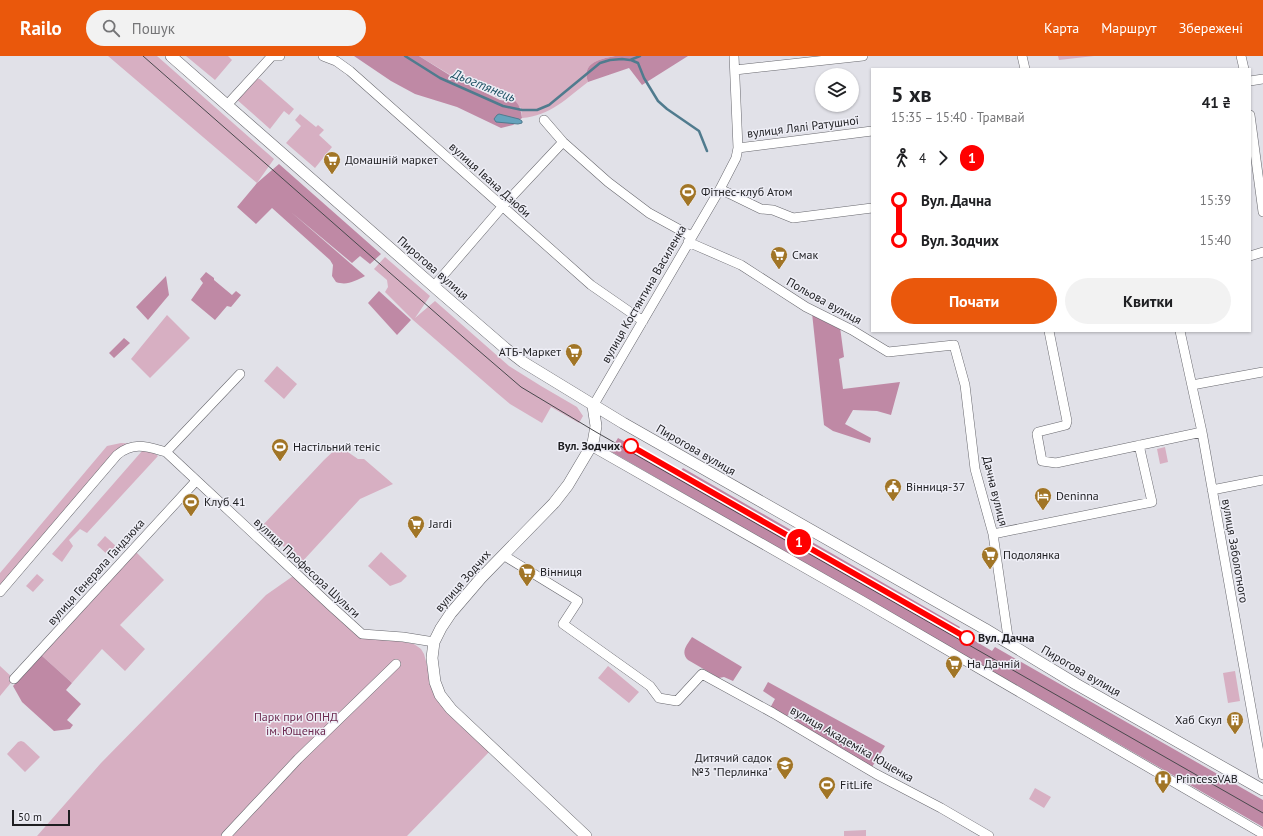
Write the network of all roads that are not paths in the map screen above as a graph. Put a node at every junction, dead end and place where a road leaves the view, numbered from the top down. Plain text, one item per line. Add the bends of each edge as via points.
1 (171, 56) edge
2 (270, 56) edge
3 (280, 56) edge
4 (323, 56) edge
5 (734, 56) edge
6 (863, 56) edge
7 (1022, 56) edge
8 (1241, 56) edge
9 (1025, 68) edge
10 (1244, 68) edge
11 (735, 70) junction
12 (1263, 79) edge
13 (1251, 81) edge
14 (228, 105) junction
15 (544, 120) dead end
16 (1251, 122) edge
17 (871, 131) edge
18 (563, 142) junction
19 (738, 148) junction
20 (720, 189) junction
21 (502, 207) junction
22 (871, 208) edge
23 (1263, 212) edge
24 (689, 239) junction
25 (1263, 252) edge
26 (1251, 256) edge
27 (434, 286) junction
28 (643, 321) junction
29 (1049, 332) edge
30 (1180, 332) edge
31 (954, 345) joint
32 (1263, 372) edge
33 (240, 374) dead end
34 (1192, 385) junction
35 (593, 406) junction
36 (1202, 432) junction
37 (1140, 445) junction
38 (591, 446) junction
39 (166, 452) junction
40 (1263, 480) edge
41 (196, 481) junction
42 (1212, 490) junction
43 (993, 534) junction
44 (503, 555) junction
45 (0, 592) edge
46 (434, 642) junction
47 (1009, 644) junction
48 (396, 664) dead end
49 (14, 679) dead end
50 (1263, 720) edge
51 (1254, 722) junction
52 (1263, 775) edge
53 (1263, 790) edge
54 (1263, 834) edge
55 (226, 836) edge
56 (586, 836) edge
57 (989, 836) edge

1 - 14 main road, Пирогова вулиця
2 - 3 street
2 - 14 street
4 - 21 street, вулиця Івана Дзюби via 350,71
5 - 11 street, вулиця Костянтина Василенка
6 - 11 street
7 - 9 street
8 - 10 street
11 - 19 street, вулиця Костянтина Василенка
12 - 13 street
14 - 27 main road, Пирогова вулиця
15 - 18 street, Польова вулиця
16 - 23 street
17 - 19 street, вулиця Лялі Ратушної
18 - 21 street
18 - 24 street, Польова вулиця via 648,213
19 - 20 street, вулиця Костянтина Василенка via 736,158
20 - 22 street via 761,209 772,210 793,218
20 - 24 street, вулиця Костянтина Василенка
21 - 27 street
21 - 28 street, вулиця Івана Дзюби via 591,285
24 - 28 street, вулиця Костянтина Василенка
24 - 31 street, Польова вулиця via 740,265 806,307 888,352
25 - 26 street
27 - 35 main road, Пирогова вулиця via 523,362
28 - 35 street, вулиця Костянтина Василенка
29 - 37 street via 1067,421 1066,425 1038,432 1042,461 1056,463
30 - 34 street, вулиця Заболотного
31 - 43 street, Дачна вулиця via 965,386 975,468
32 - 34 street
33 - 39 street
34 - 36 street, вулиця Заболотного
35 - 38 main road, вулиця Зодчих via 596,432
35 - 47 main road, Пирогова вулиця
36 - 37 street
36 - 42 street, вулиця Заболотного
37 - 43 street via 1152,502
38 - 44 main road, вулиця Зодчих via 576,473 554,503
38 - 54 street
39 - 41 street, вулиця Професора Шульги
39 - 45 street via 142,446 121,452
40 - 42 street
41 - 46 street, вулиця Професора Шульги via 362,634
41 - 49 street, вулиця Генерала Гандзюка
42 - 51 street, вулиця Заболотного
43 - 47 street, Дачна вулиця
44 - 46 main road, вулиця Зодчих via 451,613
44 - 57 street, вулиця Академіка Ющенка via 578,601 563,624 650,686 659,698 677,700 702,674
46 - 56 main road, вулиця Зодчих via 432,658 435,682 440,695 451,709
47 - 53 main road, Пирогова вулиця
48 - 55 street via 298,759
50 - 51 street
51 - 52 street, вулиця Заболотного

